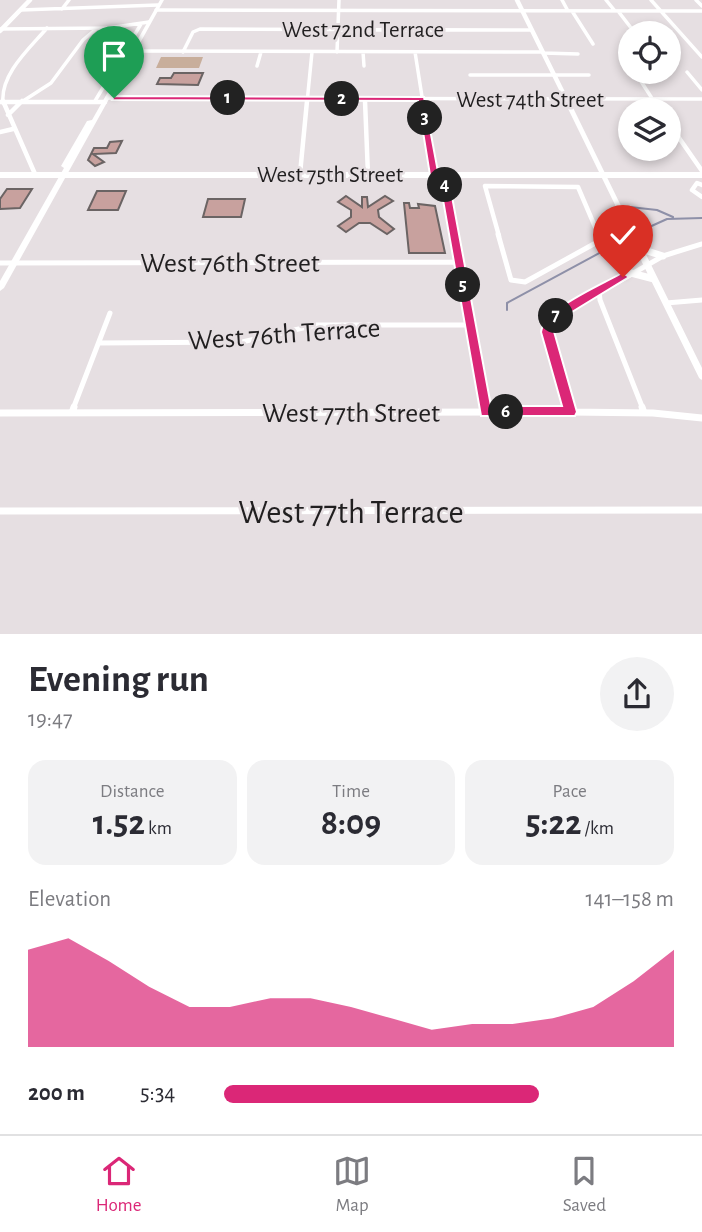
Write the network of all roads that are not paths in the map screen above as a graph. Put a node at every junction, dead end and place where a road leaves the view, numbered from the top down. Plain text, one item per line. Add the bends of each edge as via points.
1 (30, 0) edge
2 (69, 0) edge
3 (339, 0) edge
4 (517, 0) edge
5 (562, 0) edge
6 (606, 0) edge
7 (651, 0) edge
8 (695, 0) edge
9 (429, 2) dead end
10 (159, 4) edge
11 (62, 9) junction
12 (702, 9) edge
13 (21, 10) junction
14 (339, 10) junction
15 (430, 10) junction
16 (523, 11) junction
17 (570, 11) junction
18 (616, 11) junction
19 (661, 11) junction
20 (625, 21) edge
21 (149, 22) junction
22 (141, 24) junction
23 (47, 28) junction
24 (1, 29) edge
25 (96, 29) junction
26 (338, 30) junction
27 (532, 30) junction
28 (593, 44) dead end
29 (133, 51) junction
30 (183, 52) junction
31 (261, 52) junction
32 (312, 52) junction
33 (337, 52) junction
34 (363, 52) junction
35 (415, 52) junction
36 (543, 53) junction
37 (578, 54) dead end
38 (702, 57) edge
39 (257, 66) dead end
40 (364, 66) dead end
41 (688, 72) dead end
42 (470, 75) dead end
43 (554, 75) junction
44 (589, 75) dead end
45 (702, 90) edge
46 (307, 99) junction
47 (365, 99) junction
48 (421, 99) junction
49 (566, 99) junction
50 (618, 99) edge
51 (681, 99) edge
52 (702, 99) edge
53 (106, 100) junction
54 (1, 102) edge
55 (22, 102) junction
56 (95, 102) junction
57 (8, 116) junction
58 (13, 129) junction
59 (0, 132) edge
60 (681, 142) edge
61 (702, 173) edge
62 (34, 174) junction
63 (64, 174) junction
64 (300, 174) junction
65 (368, 174) junction
66 (0, 175) edge
67 (434, 175) junction
68 (443, 175) junction
69 (604, 175) junction
70 (692, 175) junction
71 (699, 184) edge
72 (702, 197) edge
73 (702, 244) edge
74 (639, 247) junction
75 (663, 256) junction
76 (459, 262) junction
77 (0, 263) edge
78 (14, 263) junction
79 (648, 264) junction
80 (631, 273) junction
81 (511, 280) joint
82 (655, 280) junction
83 (0, 288) edge
84 (599, 291) junction
85 (702, 300) edge
86 (583, 301) junction
87 (666, 303) junction
88 (604, 310) junction
89 (110, 313) dead end
90 (470, 324) junction
91 (99, 343) junction
92 (700, 366) edge
93 (702, 376) edge
94 (485, 412) junction
95 (570, 412) junction
96 (0, 413) edge
97 (72, 413) junction
98 (644, 413) junction
99 (702, 418) edge
100 (702, 510) edge
101 (0, 511) edge

1 - 13 street
2 - 11 street
3 - 14 street
4 - 16 street
5 - 17 street
6 - 18 street
7 - 19 street
8 - 12 street
9 - 15 street
10 - 11 street
10 - 14 street
10 - 21 main road
11 - 13 street
12 - 19 street
13 - 24 street
14 - 15 street
14 - 26 street
15 - 16 street
16 - 17 street
16 - 27 street
17 - 18 street
17 - 28 street
18 - 19 street
18 - 20 street
19 - 38 street
21 - 22 street
21 - 29 main road
22 - 25 street
22 - 56 street
23 - 24 street
23 - 25 street
23 - 54 street via 5,79
25 - 55 street via 52,82
26 - 27 street, West 72nd Terrace
26 - 30 street, West 72nd Terrace via 195,30
26 - 33 street
27 - 36 street
29 - 30 street
29 - 53 main road
30 - 31 street
31 - 32 street
31 - 39 street
32 - 33 street
32 - 46 street
33 - 34 street
34 - 35 street
34 - 40 street
35 - 36 street
35 - 48 street
36 - 37 street
36 - 43 street
41 - 45 street
42 - 43 street
43 - 44 street
43 - 49 street
46 - 47 street, West 74th Street
46 - 53 street, West 74th Street
46 - 64 street
47 - 48 street, West 74th Street
47 - 65 street
48 - 49 street, West 74th Street
48 - 67 street
49 - 50 street, West 74th Street
49 - 69 street
51 - 52 street, West 74th Street
53 - 56 street, West 74th Street
53 - 63 main road
54 - 55 street, West 74th Street
54 - 57 street
55 - 56 street, West 74th Street
55 - 57 street
57 - 58 street
58 - 59 street
58 - 62 street
60 - 61 street
61 - 70 main road, West 75th Street
62 - 63 main road, West 75th Street
62 - 66 main road, West 75th Street
63 - 64 main road, West 75th Street
63 - 78 main road
64 - 65 main road, West 75th Street
65 - 67 main road, West 75th Street
67 - 68 main road, West 75th Street
68 - 69 main road, West 75th Street
68 - 76 street
69 - 70 main road, West 75th Street
69 - 74 street
70 - 71 street
71 - 72 street via 692,190
73 - 75 street
74 - 75 street
74 - 79 street
75 - 79 street
76 - 78 street, West 76th Street
76 - 90 street
77 - 78 street, West 76th Street
78 - 83 main road
79 - 80 street
79 - 82 street
80 - 82 street
80 - 84 street
81 - 81 street via 524,282 601,240 579,187 485,186
82 - 87 street
84 - 86 street
84 - 88 street
85 - 87 street
86 - 88 street
86 - 95 street via 555,317 547,330
87 - 92 street
88 - 98 street
89 - 91 street
90 - 91 street, West 76th Terrace via 316,325 242,341
90 - 94 street
91 - 97 street
92 - 93 street
94 - 95 street, West 77th Street
94 - 97 street, West 77th Street
95 - 98 street, West 77th Street
96 - 97 street, West 77th Street
98 - 99 street, West 77th Street
100 - 101 street, West 77th Terrace

